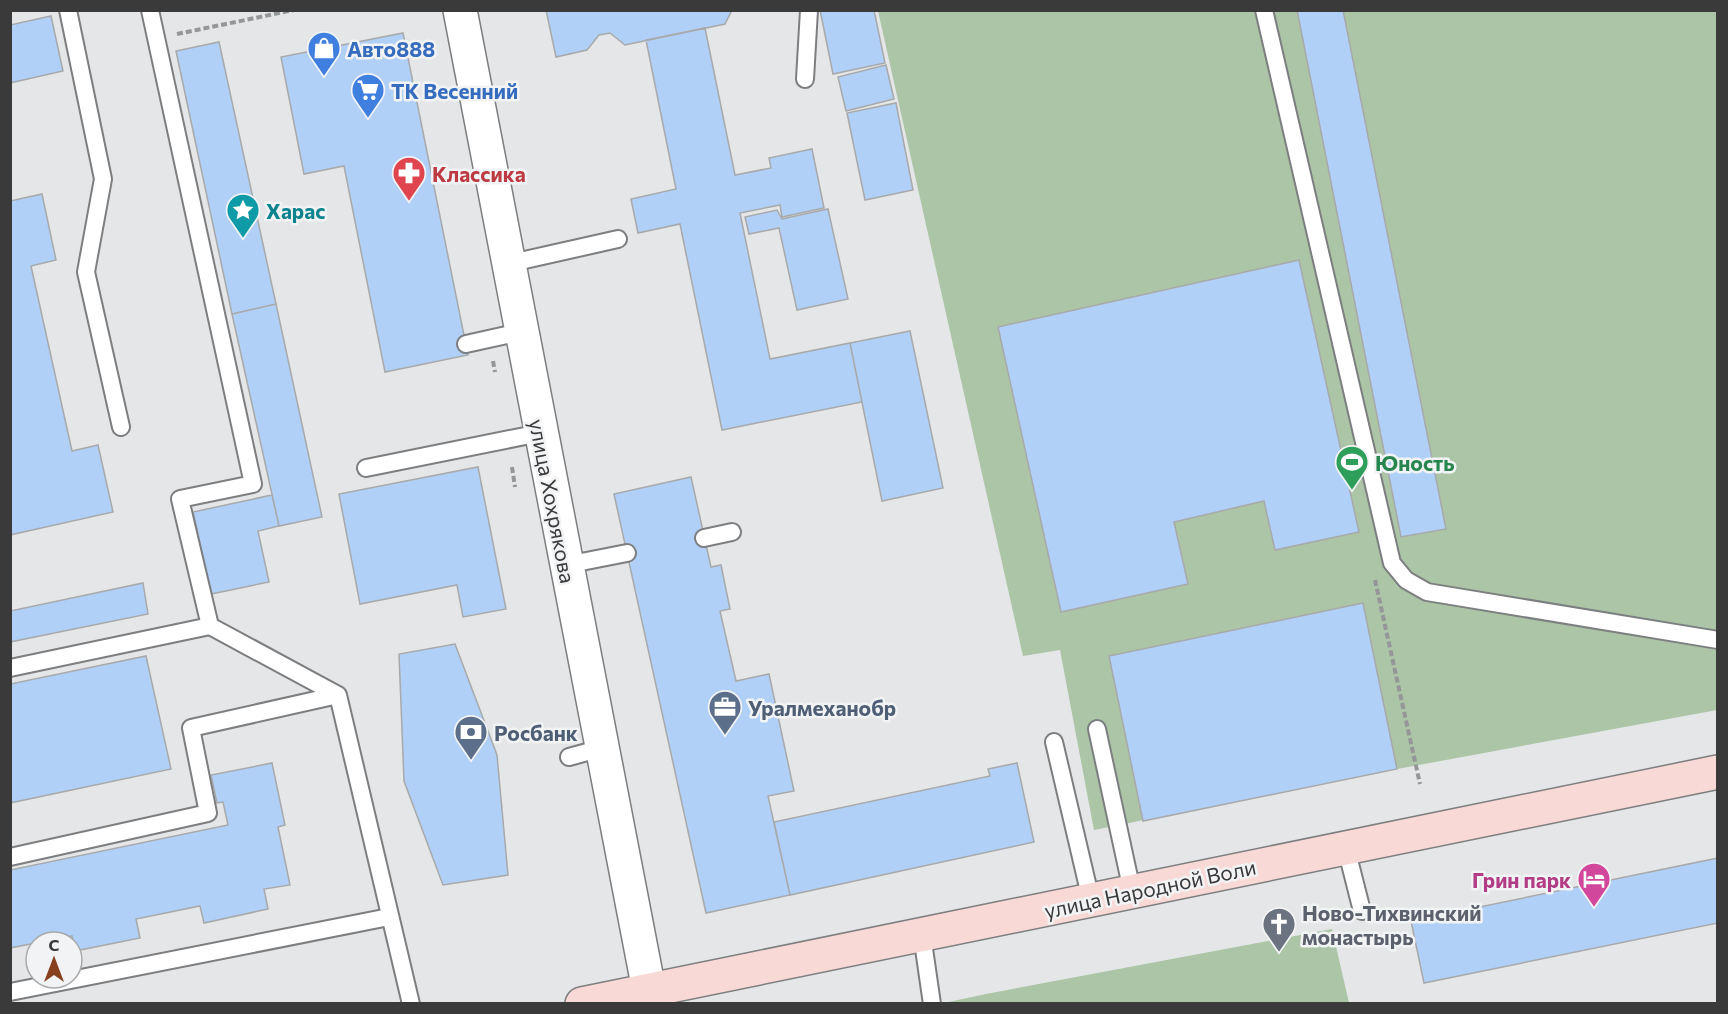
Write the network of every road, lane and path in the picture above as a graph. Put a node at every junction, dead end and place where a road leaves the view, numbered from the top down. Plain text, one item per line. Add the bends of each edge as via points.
1 (68, 10) edge
2 (150, 10) edge
3 (294, 10) edge
4 (460, 10) edge
5 (808, 10) edge
6 (1264, 10) edge
7 (181, 33) dead end
8 (804, 79) dead end
9 (618, 239) dead end
10 (507, 264) junction
11 (520, 332) junction
12 (466, 344) dead end
13 (121, 427) dead end
14 (540, 433) junction
15 (512, 467) dead end
16 (366, 468) dead end
17 (515, 488) dead end
18 (732, 532) dead end
19 (704, 538) dead end
20 (627, 553) dead end
21 (566, 565) junction
22 (1381, 608) dead end
23 (210, 626) junction
24 (1718, 640) edge
25 (10, 668) edge
26 (338, 695) junction
27 (1097, 729) dead end
28 (1054, 742) dead end
29 (602, 748) junction
30 (569, 757) dead end
31 (1718, 772) edge
32 (1420, 784) dead end
33 (1346, 848) junction
34 (10, 856) edge
35 (1132, 891) junction
36 (1091, 900) junction
37 (1362, 911) dead end
38 (389, 917) junction
39 (922, 935) junction
40 (649, 990) junction
41 (10, 992) edge
42 (411, 1004) edge
43 (582, 1004) edge
44 (932, 1004) edge

1 - 13 lane via 103,178 86,272
2 - 23 lane via 253,484 180,500
3 - 7 path
4 - 10 street, улица Хохрякова
5 - 8 lane
6 - 24 lane via 1392,563 1406,580 1427,592
9 - 10 lane
10 - 11 street, улица Хохрякова
11 - 12 lane
11 - 14 street, улица Хохрякова
14 - 16 lane
14 - 21 street, улица Хохрякова
15 - 17 path
18 - 19 lane
20 - 21 lane
21 - 29 street, улица Хохрякова
22 - 32 path
23 - 25 lane
23 - 26 lane
26 - 34 lane via 190,728 208,813
26 - 38 lane
27 - 35 lane
28 - 36 lane
29 - 30 lane
29 - 40 street, улица Хохрякова
31 - 33 street, улица Народной Воли
33 - 35 street, улица Народной Воли
33 - 37 lane
35 - 36 street, улица Народной Воли
36 - 39 street, улица Народной Воли
38 - 41 lane
38 - 42 lane
39 - 40 street, улица Народной Воли
39 - 44 lane
40 - 43 street, улица Народной Воли

